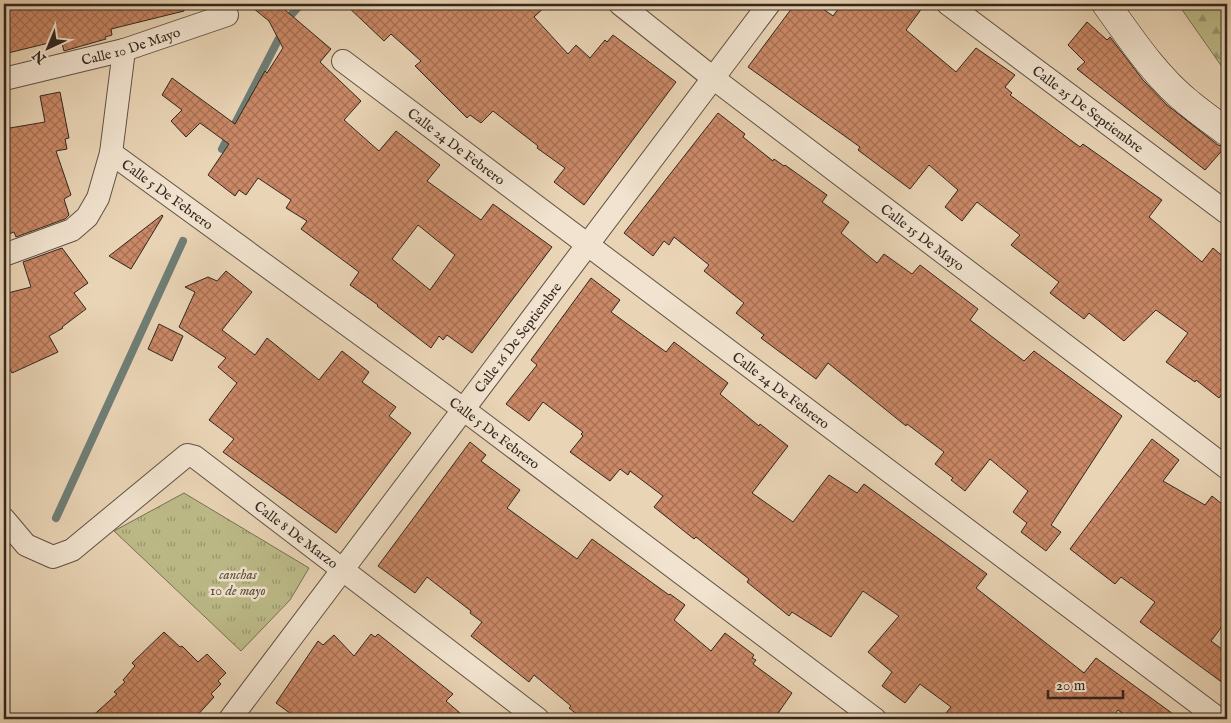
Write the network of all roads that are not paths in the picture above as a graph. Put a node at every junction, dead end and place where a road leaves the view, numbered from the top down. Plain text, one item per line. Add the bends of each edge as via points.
1 (620, 4) edge
2 (769, 4) edge
3 (948, 4) edge
4 (1106, 4) edge
5 (227, 15) dead end
6 (124, 50) junction
7 (343, 61) dead end
8 (713, 78) junction
9 (4, 79) edge
10 (1227, 132) edge
11 (111, 153) junction
12 (1227, 213) edge
13 (588, 247) junction
14 (4, 255) edge
15 (463, 409) junction
16 (1227, 468) edge
17 (4, 519) edge
18 (341, 570) junction
19 (230, 719) edge
20 (538, 719) edge
21 (875, 719) edge
22 (1219, 719) edge

1 - 8 street, Calle 15 De Mayo
2 - 8 street, Calle 16 De Septiembre
3 - 12 street, Calle 25 De Septiembre
4 - 10 main road via 1138,49 1172,88
5 - 6 street, Calle 10 De Mayo
6 - 9 street, Calle 10 De Mayo
6 - 11 street
7 - 13 street, Calle 24 De Febrero
8 - 13 street, Calle 16 De Septiembre
8 - 16 street, Calle 15 De Mayo
11 - 14 street via 98,198 87,217 72,230
11 - 15 street, Calle 5 De Febrero
13 - 15 street, Calle 16 De Septiembre
13 - 22 street, Calle 24 De Febrero
15 - 18 street, Calle 16 De Septiembre
15 - 21 street, Calle 5 De Febrero
17 - 18 street, Calle 8 De Marzo via 26,546 54,557 72,550 187,455
18 - 19 street, Calle 16 De Septiembre
18 - 20 street, Calle 8 De Marzo

